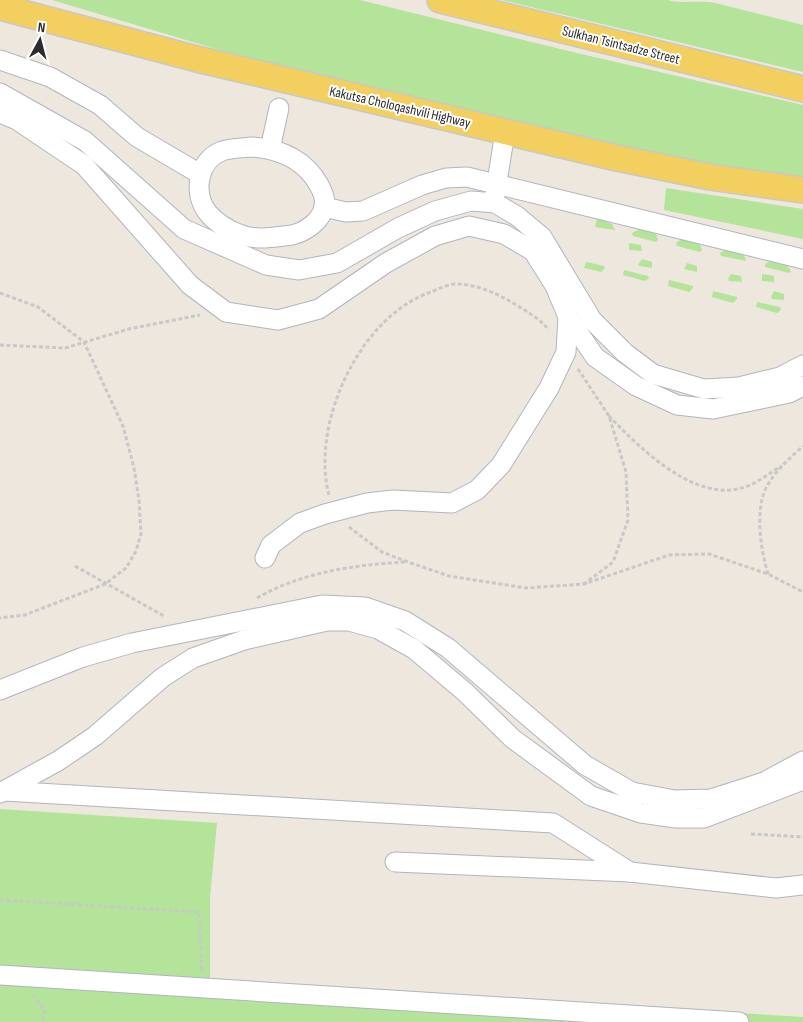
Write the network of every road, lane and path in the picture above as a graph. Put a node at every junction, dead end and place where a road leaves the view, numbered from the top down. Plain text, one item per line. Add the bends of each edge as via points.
1 (440, 0) edge
2 (0, 7) edge
3 (0, 60) edge
4 (803, 89) edge
5 (0, 93) edge
6 (279, 108) dead end
7 (0, 113) edge
8 (505, 132) junction
9 (270, 148) junction
10 (200, 174) junction
11 (496, 184) junction
12 (803, 190) edge
13 (495, 203) junction
14 (324, 207) junction
15 (504, 234) junction
16 (803, 259) edge
17 (0, 293) edge
18 (226, 312) junction
19 (568, 317) junction
20 (84, 342) junction
21 (0, 345) edge
22 (566, 352) junction
23 (803, 364) edge
24 (803, 386) edge
25 (609, 416) junction
26 (803, 446) edge
27 (782, 466) junction
28 (334, 512) junction
29 (265, 558) dead end
30 (408, 562) junction
31 (75, 566) dead end
32 (768, 574) junction
33 (105, 584) junction
34 (584, 584) junction
35 (803, 592) edge
36 (254, 599) dead end
37 (0, 618) edge
38 (169, 618) dead end
39 (0, 690) edge
40 (803, 761) edge
41 (803, 780) edge
42 (1, 792) edge
43 (751, 834) dead end
44 (803, 837) edge
45 (396, 862) dead end
46 (630, 872) junction
47 (803, 885) edge
48 (0, 900) edge
49 (0, 975) edge
50 (31, 977) junction
51 (202, 988) junction
52 (42, 1022) edge
53 (739, 1022) edge

1 - 4 main road, Sulkhan Tsintsadze Street
2 - 8 main road, Kakutsa Choloqashvili Highway via 197,59
3 - 10 lane via 50,76 100,105 137,137
5 - 13 lane via 85,141 184,229 266,266 299,270 337,263 435,211 471,201
6 - 9 lane
7 - 18 lane via 17,120 84,165 190,285
8 - 11 lane
8 - 12 main road, Kakutsa Choloqashvili Highway via 710,178
9 - 10 lane via 220,152 207,162
9 - 14 lane via 306,166 324,193
10 - 14 lane via 199,193 207,212 240,235 265,239 299,234 317,222
11 - 13 lane
11 - 14 lane via 467,178 446,178 422,184 363,211 346,212
11 - 16 lane
13 - 15 lane via 494,210
13 - 23 lane via 542,237 592,320 624,353 653,374 704,389 739,387 780,377
15 - 18 lane via 469,226 435,236 386,263 319,309 278,320
15 - 19 lane via 533,251 555,286
17 - 20 path via 38,307
18 - 20 path via 129,329
19 - 22 lane
19 - 24 lane via 595,357 636,386 677,405 713,409 789,393
20 - 21 path via 65,348
20 - 33 path via 123,426 139,500 141,534 136,551 126,568
22 - 25 path
22 - 28 lane via 549,388 500,465 477,490 452,503 393,500
22 - 28 path via 540,320 494,292 455,283 419,296 394,312 353,364 335,402 324,442 326,484
25 - 27 path via 662,467 689,481 721,490 745,487
25 - 34 path via 626,472 628,520 613,562
26 - 27 path
27 - 32 path via 766,488 761,512 761,549
28 - 29 lane via 300,523 271,545
28 - 30 path via 382,552
30 - 34 path via 449,576 526,588
30 - 36 path via 362,564 290,581
31 - 33 path
32 - 34 path via 709,554 668,555
32 - 35 path
33 - 37 path via 25,615
33 - 38 path
39 - 40 lane via 83,657 132,643 322,605 365,607 405,621 448,648 585,764 632,792 676,800 711,799 764,782
41 - 42 lane via 704,818 641,813 591,796 513,739 465,692 414,650 378,628 349,621 327,621 244,640 193,658 163,677 88,741
42 - 46 lane via 553,823
43 - 44 path
45 - 46 lane
46 - 47 lane via 776,888
48 - 51 path via 199,912
49 - 50 lane
50 - 51 lane
50 - 52 path via 34,998 45,1011
51 - 53 lane

